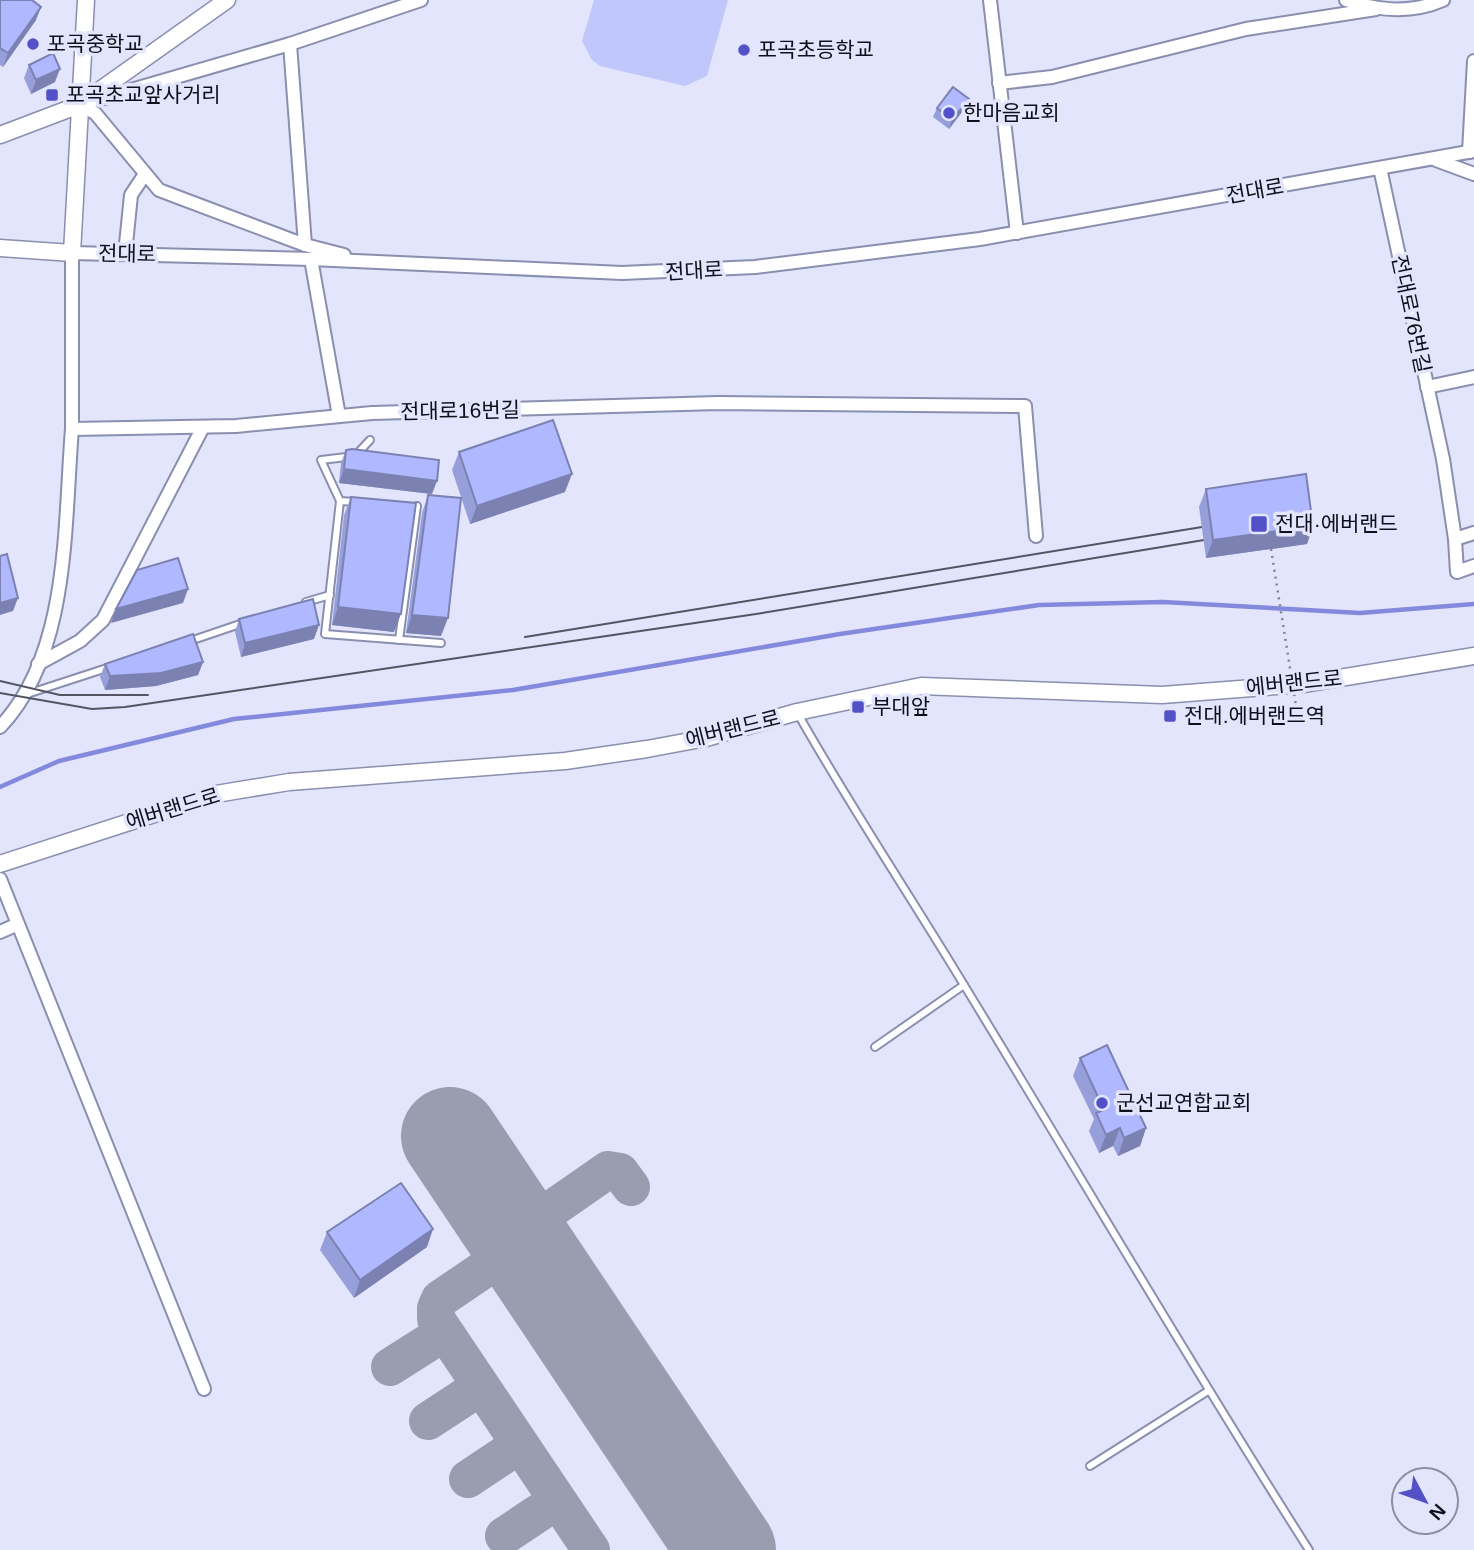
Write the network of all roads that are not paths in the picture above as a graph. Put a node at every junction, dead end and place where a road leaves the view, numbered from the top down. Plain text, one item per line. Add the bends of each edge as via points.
1 (86, 0) edge
2 (228, 0) edge
3 (421, 0) edge
4 (989, 0) edge
5 (1346, 0) edge
6 (1443, 0) edge
7 (1376, 9) junction
8 (290, 44) junction
9 (1474, 61) edge
10 (999, 83) junction
11 (79, 105) junction
12 (0, 135) edge
13 (1472, 151) edge
14 (1435, 159) junction
15 (1380, 168) junction
16 (145, 174) junction
17 (1474, 174) edge
18 (1017, 233) junction
19 (305, 245) junction
20 (0, 248) edge
21 (72, 253) junction
22 (125, 254) junction
23 (311, 259) junction
24 (375, 263) junction
25 (1474, 377) edge
26 (1427, 387) junction
27 (339, 416) junction
28 (203, 427) junction
29 (72, 429) junction
30 (370, 440) dead end
31 (340, 501) junction
32 (366, 502) edge
33 (404, 505) edge
34 (417, 506) junction
35 (430, 507) edge
36 (1474, 533) edge
37 (1036, 536) dead end
38 (1455, 539) junction
39 (1474, 566) edge
40 (330, 595) junction
41 (303, 604) edge
42 (250, 621) edge
43 (399, 640) junction
44 (184, 642) edge
45 (441, 643) dead end
46 (1474, 656) edge
47 (37, 664) junction
48 (118, 664) edge
49 (25, 694) junction
50 (797, 712) junction
51 (0, 727) edge
52 (0, 864) edge
53 (0, 879) edge
54 (16, 925) junction
55 (0, 932) edge
56 (964, 985) junction
57 (876, 1047) dead end
58 (204, 1389) dead end
59 (1208, 1391) junction
60 (1090, 1466) dead end
61 (1309, 1550) edge

1 - 11 street
2 - 11 street
3 - 8 street
4 - 10 street
5 - 7 street
6 - 7 street via 1424,9
7 - 10 street via 1246,29 1052,78
8 - 11 street
8 - 19 street
9 - 13 street
10 - 18 street
11 - 12 street
11 - 16 street via 95,113
11 - 21 street
13 - 14 street, 전대로
14 - 15 street, 전대로
14 - 17 street
15 - 18 street, 전대로
15 - 26 street, 전대로76번길
16 - 19 street via 159,190
16 - 22 street via 131,195
18 - 24 street, 전대로 via 755,267 679,272
19 - 24 street
20 - 21 street, 전대로
21 - 22 street, 전대로
21 - 29 street
22 - 23 street, 전대로
23 - 24 street, 전대로
23 - 27 street
25 - 26 street
26 - 38 street, 전대로76번길
27 - 28 street, 전대로16번길
27 - 37 street, 전대로16번길 via 718,403 1025,406
28 - 29 street, 전대로16번길
28 - 47 street via 103,620 80,641
29 - 47 street via 60,584 49,641
30 - 31 lane via 355,456 321,460
31 - 32 lane
31 - 40 lane
33 - 34 lane
34 - 35 lane
34 - 43 lane
36 - 38 street
38 - 39 street, 전대로76번길 via 1457,572
40 - 41 lane
40 - 43 lane via 325,634
42 - 44 lane
43 - 45 lane
46 - 50 street, 에버랜드로 via 1303,684 1162,695 921,686
47 - 49 street
48 - 49 lane
49 - 51 street
50 - 52 street, 에버랜드로 via 706,738 593,757 289,782 216,794
50 - 56 lane
53 - 54 street
54 - 55 street
54 - 58 street
56 - 57 lane
56 - 59 lane
59 - 60 lane
59 - 61 lane

